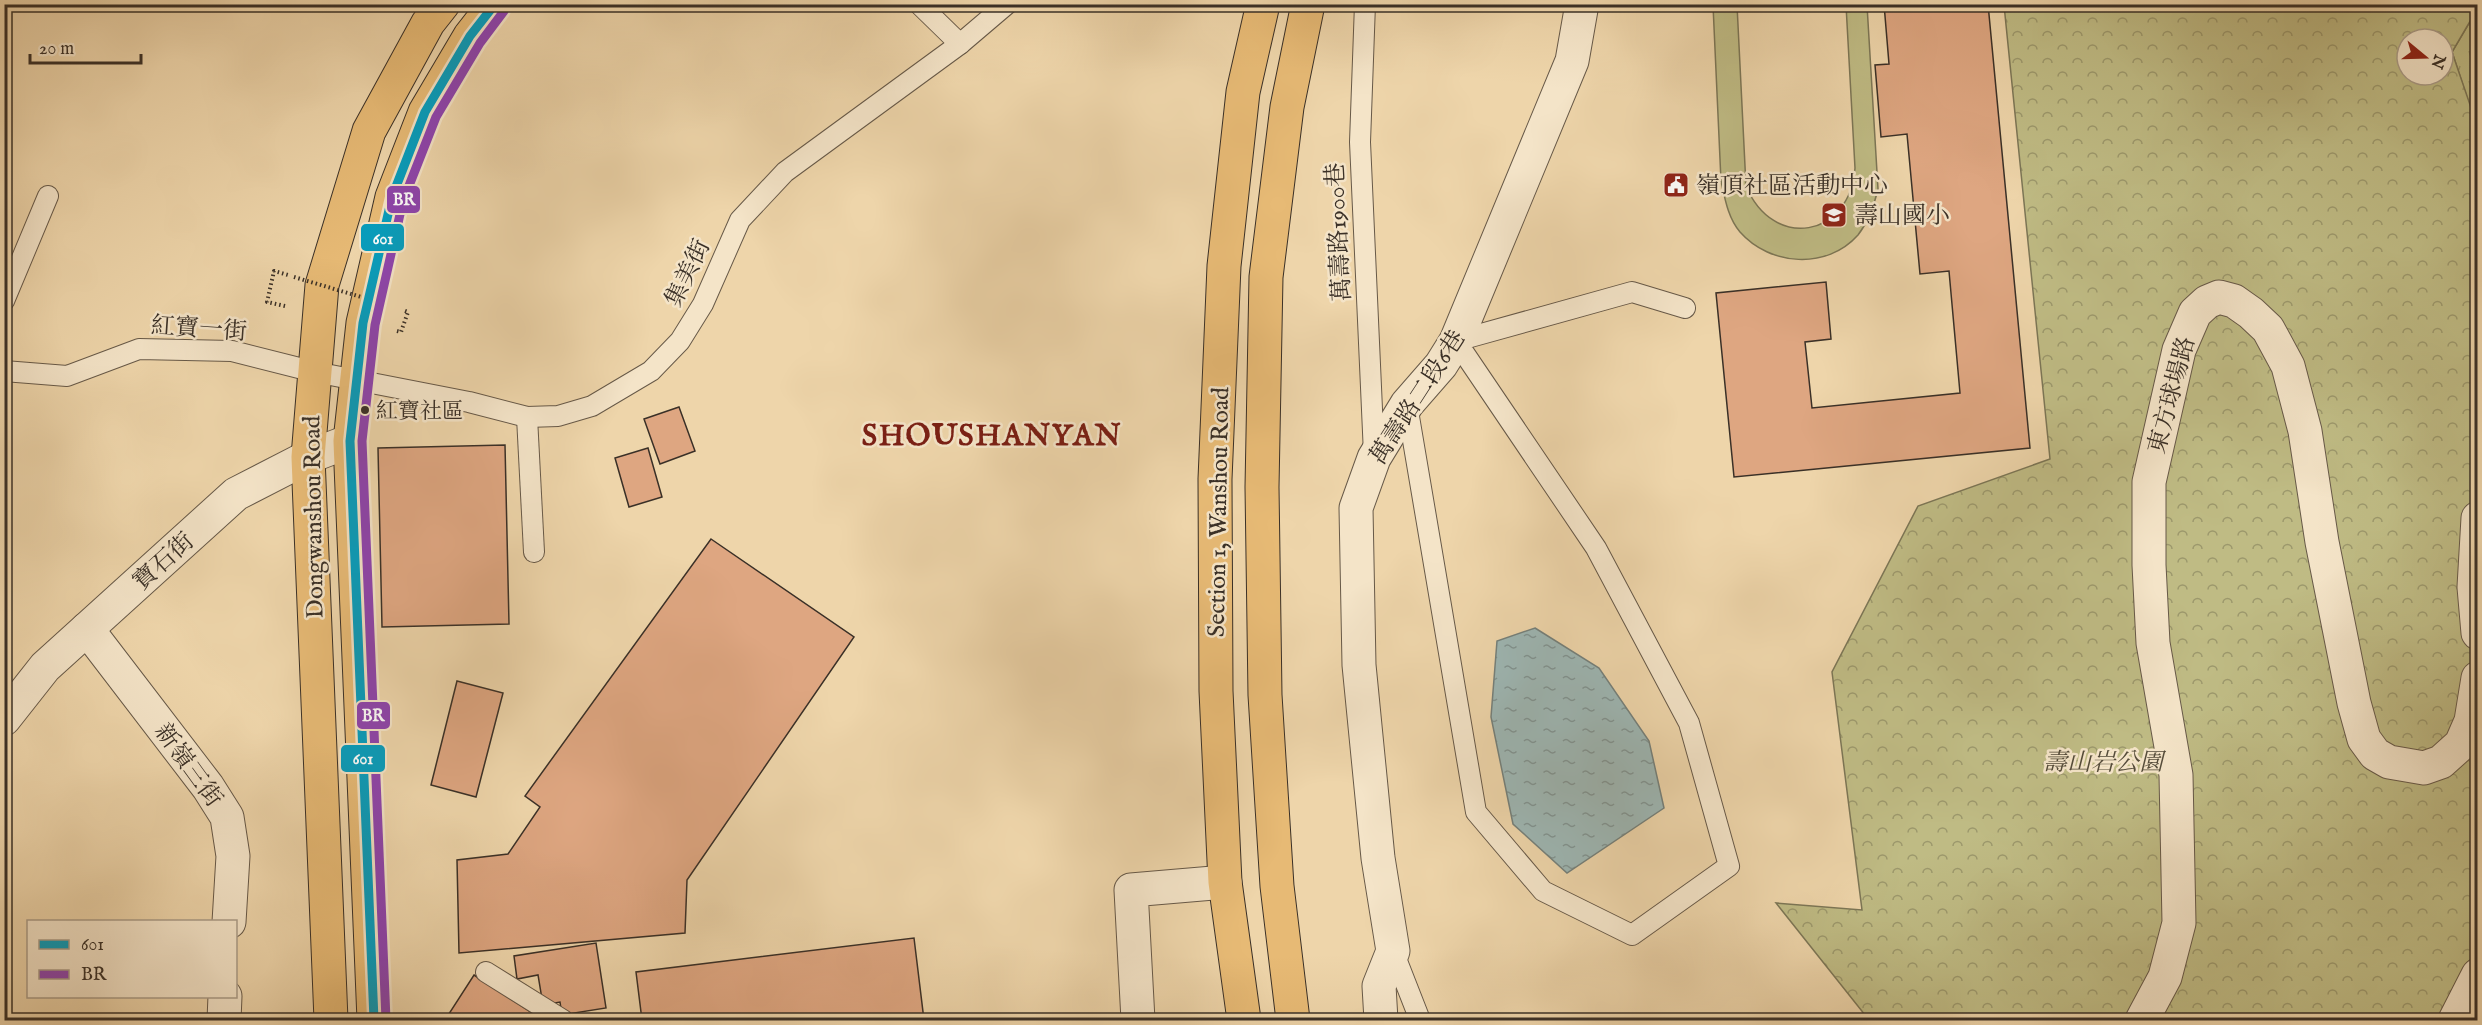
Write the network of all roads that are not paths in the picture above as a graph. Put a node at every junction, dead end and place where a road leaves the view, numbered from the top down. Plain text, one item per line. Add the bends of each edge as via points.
1 (443, 4) edge
2 (495, 4) edge
3 (919, 4) edge
4 (1007, 4) edge
5 (1263, 4) edge
6 (1308, 4) edge
7 (1365, 4) edge
8 (1582, 4) edge
9 (960, 44) junction
10 (48, 196) dead end
11 (4, 302) edge
12 (1685, 308) dead end
13 (1456, 341) junction
14 (4, 371) edge
15 (315, 372) junction
16 (356, 381) junction
17 (1407, 404) junction
18 (527, 417) junction
19 (350, 441) junction
20 (308, 457) junction
21 (1374, 458) junction
22 (2478, 518) edge
23 (534, 552) dead end
24 (87, 629) junction
25 (2478, 633) edge
26 (2478, 678) edge
27 (4, 719) edge
28 (1225, 882) junction
29 (229, 920) edge
30 (1393, 951) junction
31 (486, 972) dead end
32 (2478, 975) edge
33 (225, 998) edge
34 (224, 1020) edge
35 (331, 1020) edge
36 (374, 1020) edge
37 (563, 1020) edge
38 (1138, 1020) edge
39 (1244, 1020) edge
40 (1293, 1020) edge
41 (1381, 1020) edge
42 (1420, 1020) edge
43 (2142, 1020) edge
44 (2455, 1020) edge

1 - 15 main road, Dongwanshou Road via 428,23 369,131 322,285
2 - 16 main road, Dongwanshou Road via 470,36 425,112 396,186 365,306
3 - 9 lane
4 - 9 lane, 集美街
5 - 28 main road, Section 1, Wanshou Road via 1244,92 1224,266 1215,479 1216,691
6 - 40 main road, Section 1, Wanshou Road via 1287,107 1266,277 1262,487 1266,707 1276,886
7 - 21 lane, 萬壽路1900巷 via 1360,142
8 - 13 street, 萬壽路二段6巷 via 1572,61
9 - 18 lane, 集美街 via 785,172 740,220 703,304 680,341 651,371 592,406 558,416
10 - 11 lane
12 - 13 lane via 1632,292
13 - 17 street, 萬壽路二段6巷
13 - 17 lane via 1596,548 1689,723 1729,866 1632,935 1543,891 1476,812
14 - 15 lane, 紅寶一街 via 67,376 139,349 232,351
15 - 16 lane, 紅寶一街
15 - 20 main road, Dongwanshou Road
16 - 18 lane, 集美街
16 - 19 main road, Dongwanshou Road
17 - 21 street, 萬壽路二段6巷
18 - 23 lane
19 - 20 street, 寶石街
19 - 36 main road, Dongwanshou Road
20 - 24 street, 寶石街 via 236,494
20 - 35 main road, Dongwanshou Road
21 - 30 street, 萬壽路二段6巷 via 1356,508 1359,665 1378,858
22 - 25 street
24 - 27 street, 寶石街 via 45,667
24 - 29 street, 新嶺三街 via 208,787 226,817 233,856
26 - 43 street, 東方球場路 via 2471,721 2461,744 2441,762 2424,768 2389,762 2375,754 2364,739 2322,542 2305,431 2288,366 2268,329 2251,313 2234,301 2219,297 2207,302 2195,313 2179,350 2150,482 2153,643 2176,775 2180,923 2165,977
28 - 38 street via 1131,890
28 - 39 main road, Section 1, Wanshou Road
30 - 41 street via 1379,986
30 - 42 lane
31 - 37 lane
32 - 44 street
33 - 34 street

